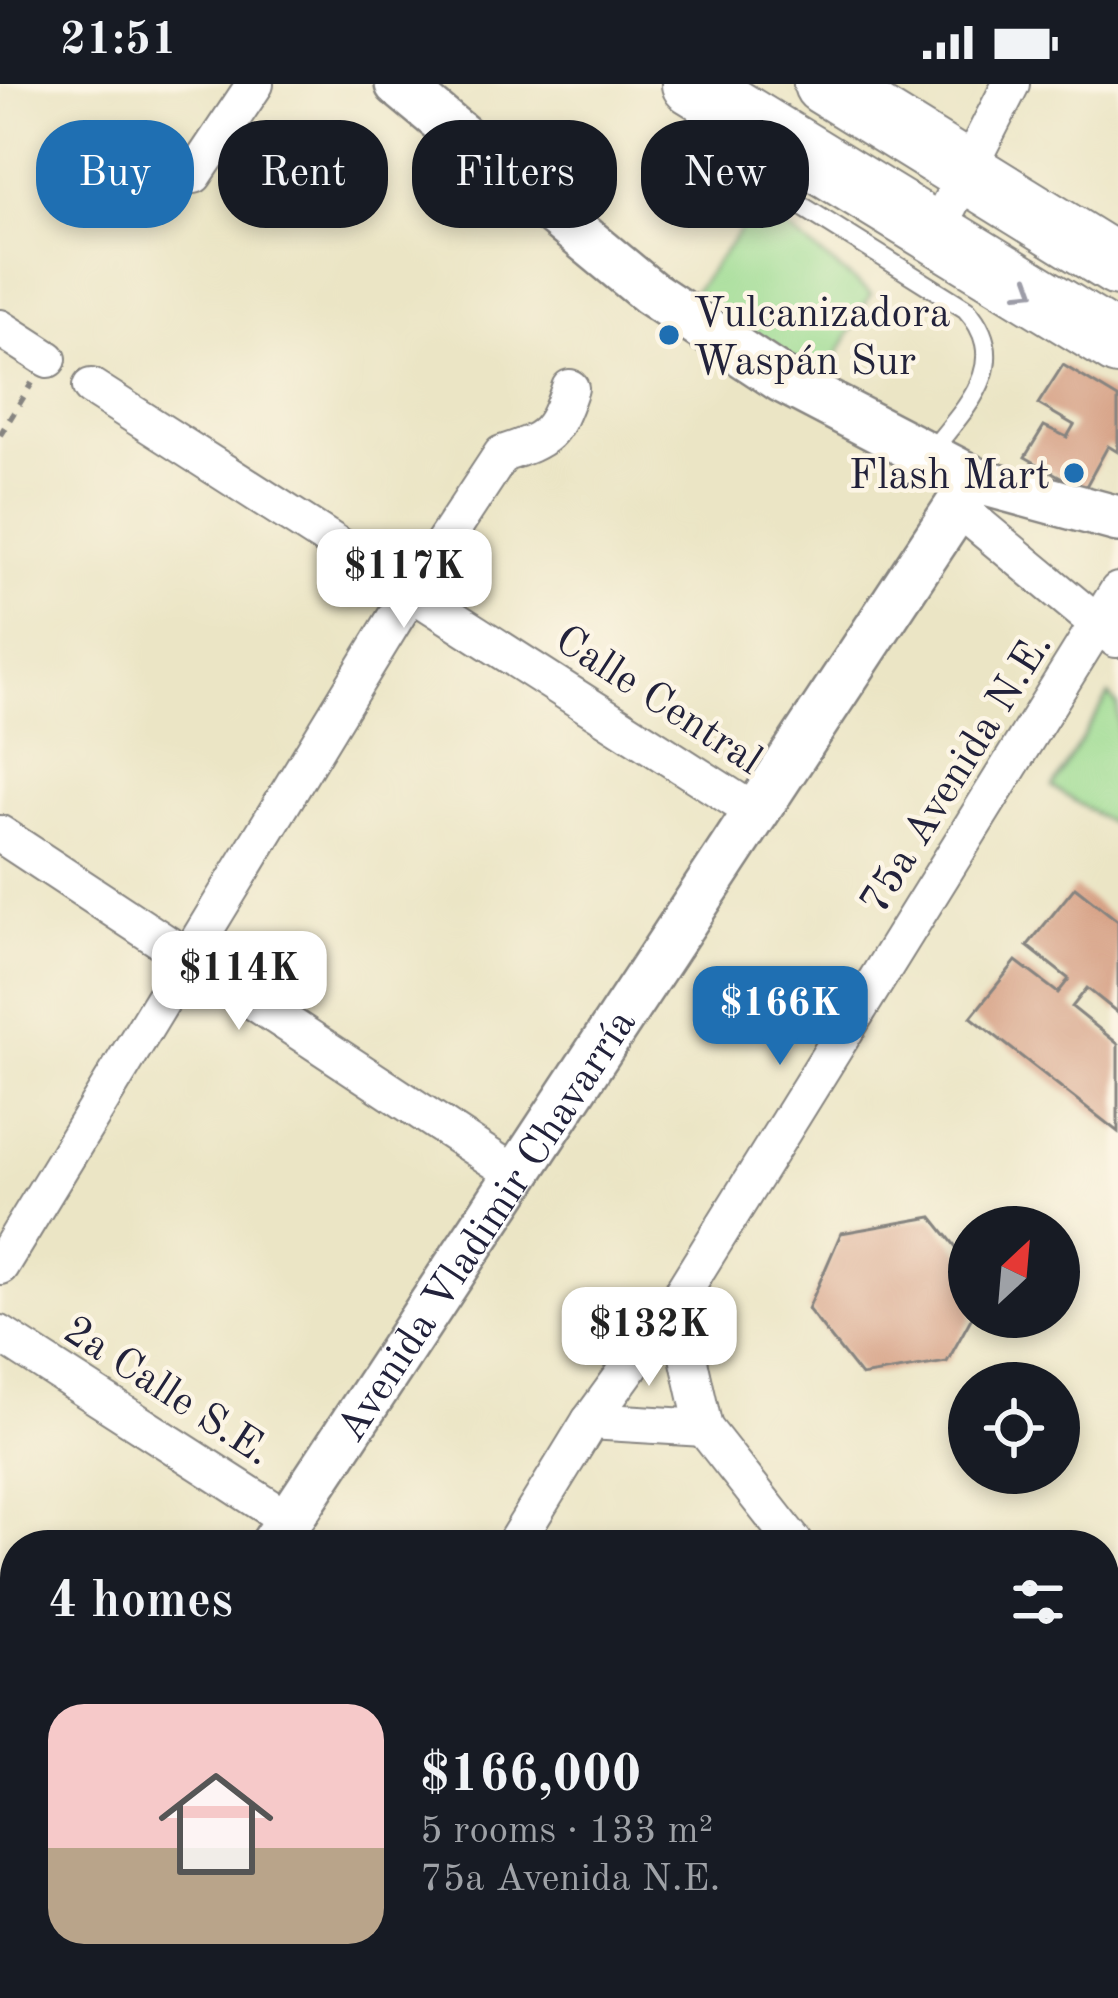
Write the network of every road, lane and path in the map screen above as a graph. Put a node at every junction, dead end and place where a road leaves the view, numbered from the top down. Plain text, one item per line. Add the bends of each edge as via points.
1 (398, 84) edge
2 (825, 84) edge
3 (1011, 84) edge
4 (245, 87) edge
5 (704, 93) edge
6 (968, 171) junction
7 (194, 176) dead end
8 (935, 233) junction
9 (1118, 266) edge
10 (0, 328) edge
11 (1118, 346) edge
12 (48, 359) dead end
13 (91, 387) dead end
14 (570, 388) dead end
15 (926, 459) junction
16 (966, 494) junction
17 (1118, 519) edge
18 (1118, 591) edge
19 (411, 592) junction
20 (1109, 633) edge
21 (756, 813) junction
22 (0, 834) edge
23 (189, 957) junction
24 (517, 1174) junction
25 (0, 1266) edge
26 (676, 1303) junction
27 (0, 1334) edge
28 (590, 1421) junction
29 (704, 1428) junction
30 (278, 1530) edge
31 (282, 1530) edge
32 (523, 1530) edge
33 (784, 1530) edge

1 - 15 street via 659,300
2 - 6 highway
3 - 6 street
4 - 7 street
5 - 8 highway
5 - 15 lane via 711,145 722,156 966,309 984,329 989,358 974,398
6 - 8 street
6 - 9 highway
8 -> 11 highway
10 - 12 street
13 - 19 street, Calle Central
14 - 19 street via 554,429 539,443 502,454
15 - 16 street
16 - 17 street
16 - 20 street
16 - 21 street, Avenida Vladimir Chavarría
18 - 20 street, 75a Avenida N.E.
19 - 21 street, Calle Central
19 - 23 street
20 - 26 street, 75a Avenida N.E.
21 - 24 street, Avenida Vladimir Chavarría
22 - 23 street
23 - 24 street
23 - 25 street
24 - 31 street, Avenida Vladimir Chavarría
26 - 28 street, 75a Avenida N.E.
26 - 29 street
27 - 30 street, 2a Calle S.E.
28 - 29 street
28 - 32 street, 75a Avenida N.E.
29 - 33 street

